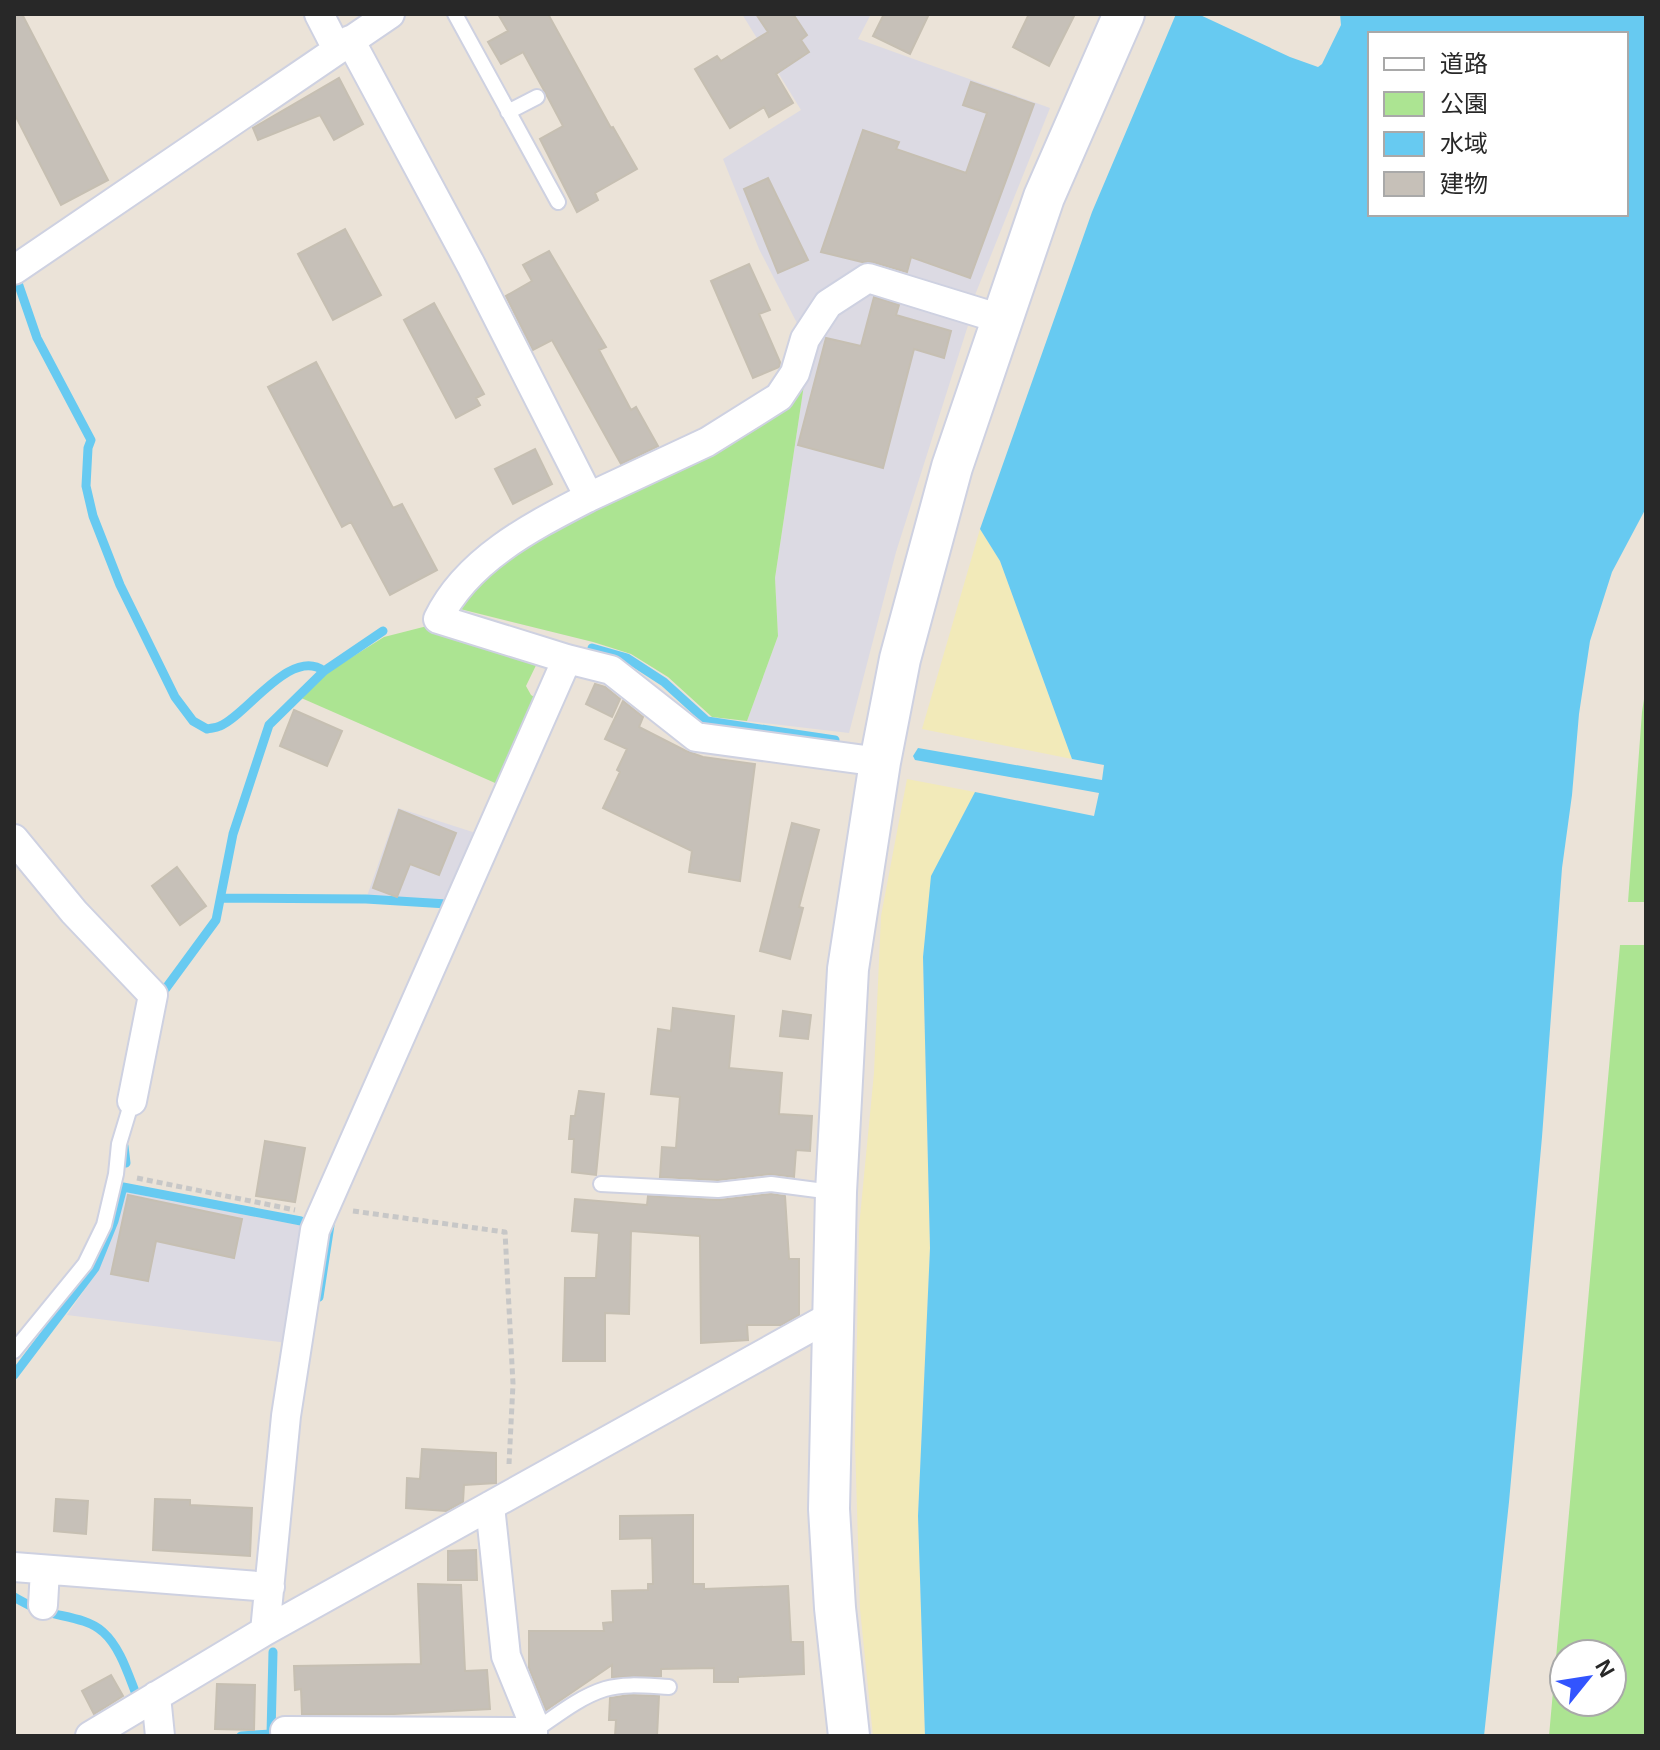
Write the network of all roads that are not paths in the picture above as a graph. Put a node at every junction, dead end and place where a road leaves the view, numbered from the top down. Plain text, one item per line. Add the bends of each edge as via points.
1 (319, 14) edge
2 (390, 14) edge
3 (455, 14) edge
4 (1124, 14) edge
5 (344, 44) junction
6 (537, 97) dead end
7 (508, 112) junction
8 (558, 202) dead end
9 (14, 270) edge
10 (1001, 319) junction
11 (589, 497) junction
12 (567, 659) junction
13 (880, 762) junction
14 (14, 839) edge
15 (132, 1101) joint
16 (601, 1184) dead end
17 (836, 1192) junction
18 (835, 1314) junction
19 (14, 1351) edge
20 (499, 1501) junction
21 (14, 1567) edge
22 (45, 1570) junction
23 (270, 1587) junction
24 (43, 1605) dead end
25 (265, 1631) junction
26 (669, 1687) dead end
27 (156, 1696) junction
28 (285, 1731) dead end
29 (533, 1734) edge
30 (90, 1736) edge
31 (160, 1736) edge
32 (849, 1736) edge

1 - 5 street
2 - 5 street
3 - 7 lane
4 - 10 street via 1044,197
5 - 9 street
5 - 11 street via 471,265
6 - 7 lane
7 - 8 lane
10 - 11 street via 868,278 828,304 805,339 795,373 779,397 707,442
10 - 13 street via 925,560
11 - 12 street via 520,533 488,557 438,619
12 - 13 street via 611,670 696,737
12 - 23 street via 315,1230 286,1416
13 - 17 street via 848,969
14 - 15 street via 153,995
15 - 19 lane via 104,1225 85,1264
16 - 17 lane via 718,1190 771,1184
17 - 18 street
18 - 20 street
18 - 32 street via 829,1509
20 - 25 street
20 - 29 street via 506,1656
21 - 22 street
22 - 23 street
22 - 24 street
23 - 25 street
25 - 27 street
26 - 29 lane via 606,1688 581,1699
27 - 30 street
27 - 31 street
28 - 29 street

